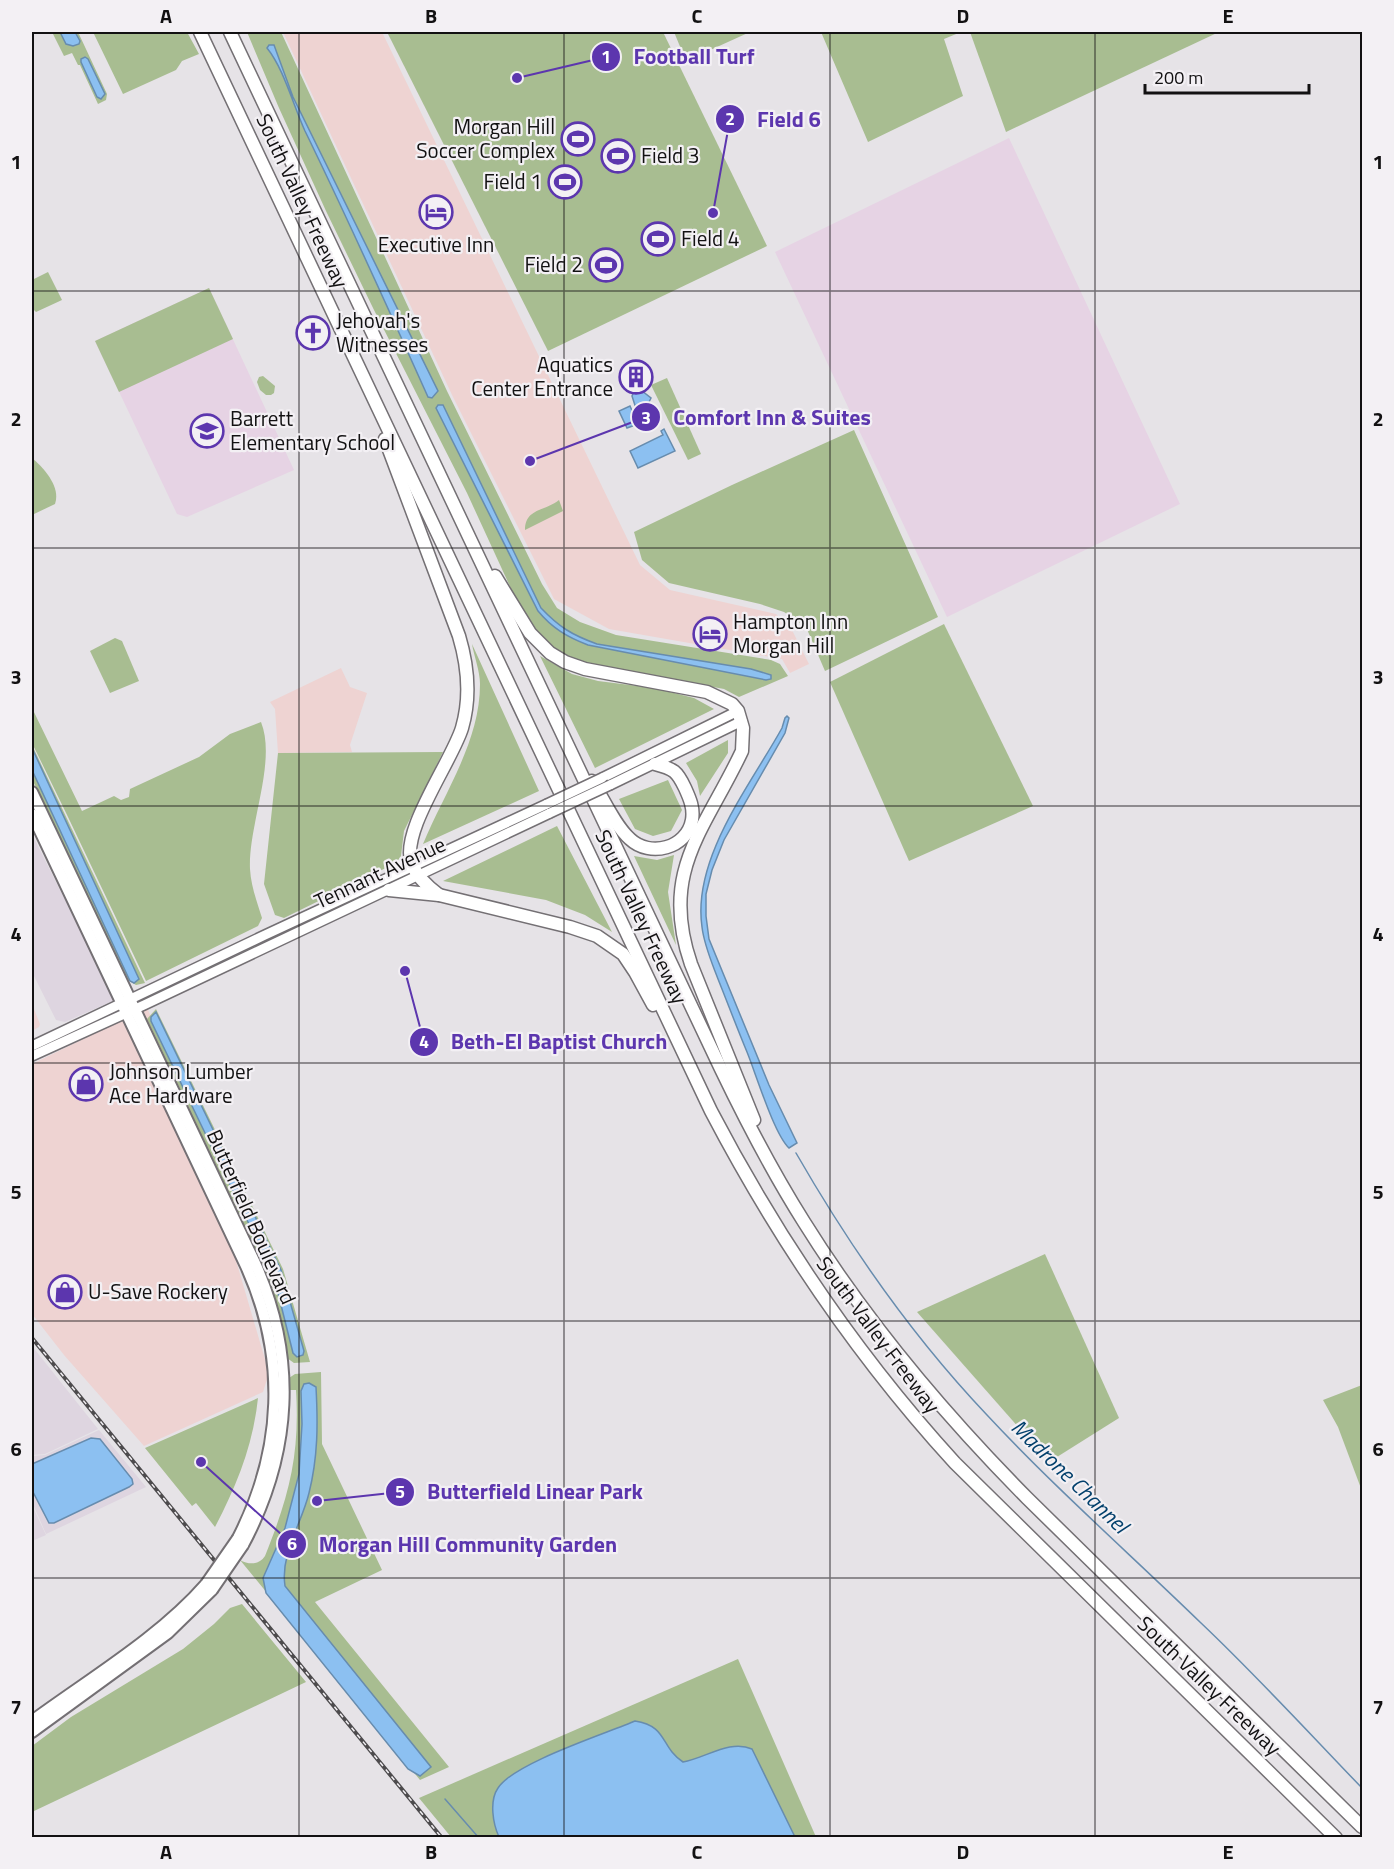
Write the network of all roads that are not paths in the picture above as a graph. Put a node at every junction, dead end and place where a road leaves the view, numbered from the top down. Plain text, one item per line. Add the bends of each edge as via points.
1 (200, 32) edge
2 (230, 32) edge
3 (239, 32) edge
4 (253, 80) junction
5 (374, 400) junction
6 (445, 486) junction
7 (740, 716) junction
8 (560, 729) junction
9 (655, 764) junction
10 (32, 792) edge
11 (548, 809) junction
12 (32, 814) edge
13 (415, 870) junction
14 (389, 890) junction
15 (440, 895) junction
16 (128, 1006) junction
17 (32, 1046) edge
18 (32, 1056) edge
19 (711, 1111) junction
20 (768, 1161) junction
21 (209, 1587) junction
22 (32, 1721) edge
23 (32, 1732) edge
24 (1362, 1827) edge
25 (1336, 1838) edge

1 - 5 highway, South Valley Freeway
2 - 4 highway, South Valley Freeway
3 - 4 highway
4 - 6 highway, South Valley Freeway
5 - 13 highway via 381,429 459,636 467,674 462,728 413,832 410,845
5 - 19 highway, South Valley Freeway
6 - 7 highway via 524,625 550,653 585,669 707,692 726,700
6 - 8 highway, South Valley Freeway
7 - 9 main road, Tennant Avenue
7 - 11 main road, Tennant Avenue, bridge via 602,778
7 - 20 highway via 742,752 688,855 681,882 680,910 691,964
8 - 9 highway via 627,837 644,848 657,849 669,846 685,834 693,811 676,772
8 - 20 highway, South Valley Freeway
9 - 11 main road, Tennant Avenue, bridge
10 - 16 main road, Butterfield Boulevard
11 - 13 main road, Tennant Avenue
12 - 16 main road, Butterfield Boulevard
13 - 14 main road, Tennant Avenue
13 - 15 highway
13 - 16 main road, Tennant Avenue
14 - 15 highway
14 - 16 main road, Tennant Avenue
15 - 19 highway via 570,927 597,936 623,954
16 - 17 main road, Tennant Avenue
16 - 18 main road, Tennant Avenue
16 - 21 main road, Butterfield Boulevard, bridge via 253,1282 269,1337 275,1387 271,1443 241,1542
19 - 25 highway, South Valley Freeway via 763,1206 821,1295 931,1437
20 - 24 highway, South Valley Freeway via 843,1281 951,1418 1026,1498
21 - 22 main road, Butterfield Boulevard via 163,1626
21 - 23 main road, Butterfield Boulevard via 168,1633

